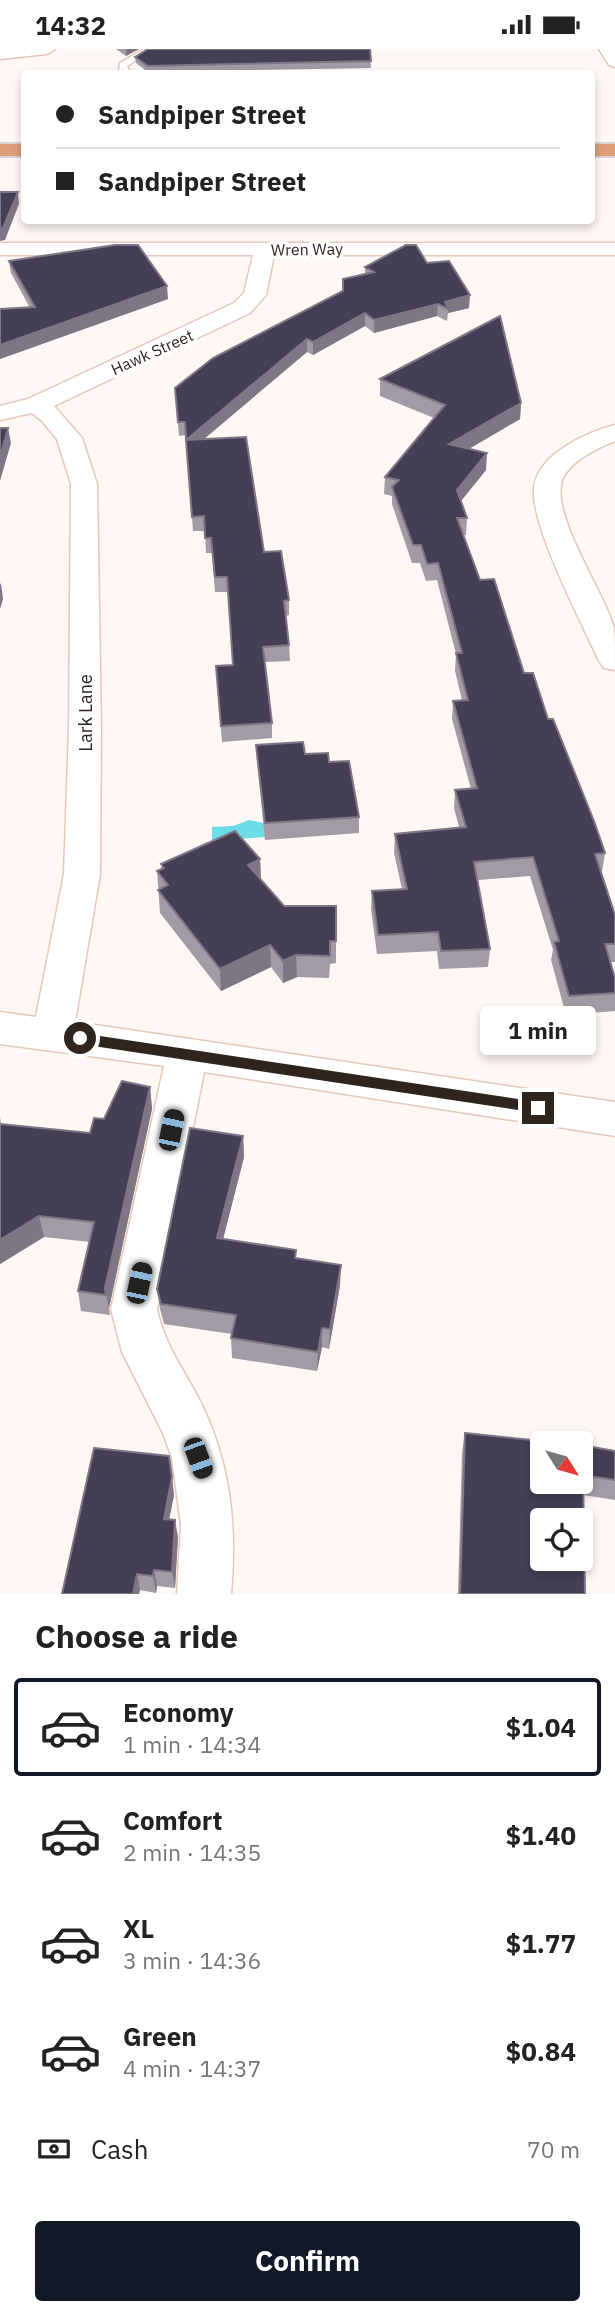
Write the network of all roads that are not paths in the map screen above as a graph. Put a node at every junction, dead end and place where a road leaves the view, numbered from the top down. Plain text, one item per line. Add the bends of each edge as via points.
1 (47, 49) edge
2 (149, 49) edge
3 (607, 49) edge
4 (0, 54) edge
5 (615, 62) edge
6 (122, 70) edge
7 (0, 131) edge
8 (21, 131) edge
9 (595, 131) edge
10 (615, 131) edge
11 (0, 150) edge
12 (21, 150) edge
13 (595, 150) edge
14 (615, 150) edge
15 (0, 249) edge
16 (615, 249) edge
17 (265, 250) junction
18 (36, 405) junction
19 (0, 413) edge
20 (615, 433) edge
21 (615, 661) edge
22 (0, 1028) edge
23 (53, 1035) junction
24 (187, 1053) junction
25 (615, 1119) edge
26 (204, 1594) edge

1 - 4 street
2 - 6 lane
3 - 5 street
7 - 8 highway
9 - 10 highway
11 - 12 highway
13 - 14 highway
15 - 17 street, Wren Way
16 - 17 street, Wren Way
17 - 18 street, Hawk Street via 255,295 242,308
18 - 19 street, Hawk Street
18 - 23 street, Lark Lane via 69,438 84,484 82,874
20 - 21 street via 566,459 551,476 547,490 556,526
22 - 23 street
23 - 24 street
24 - 25 street
24 - 26 street via 134,1308 137,1333 183,1419 205,1478 209,1554

